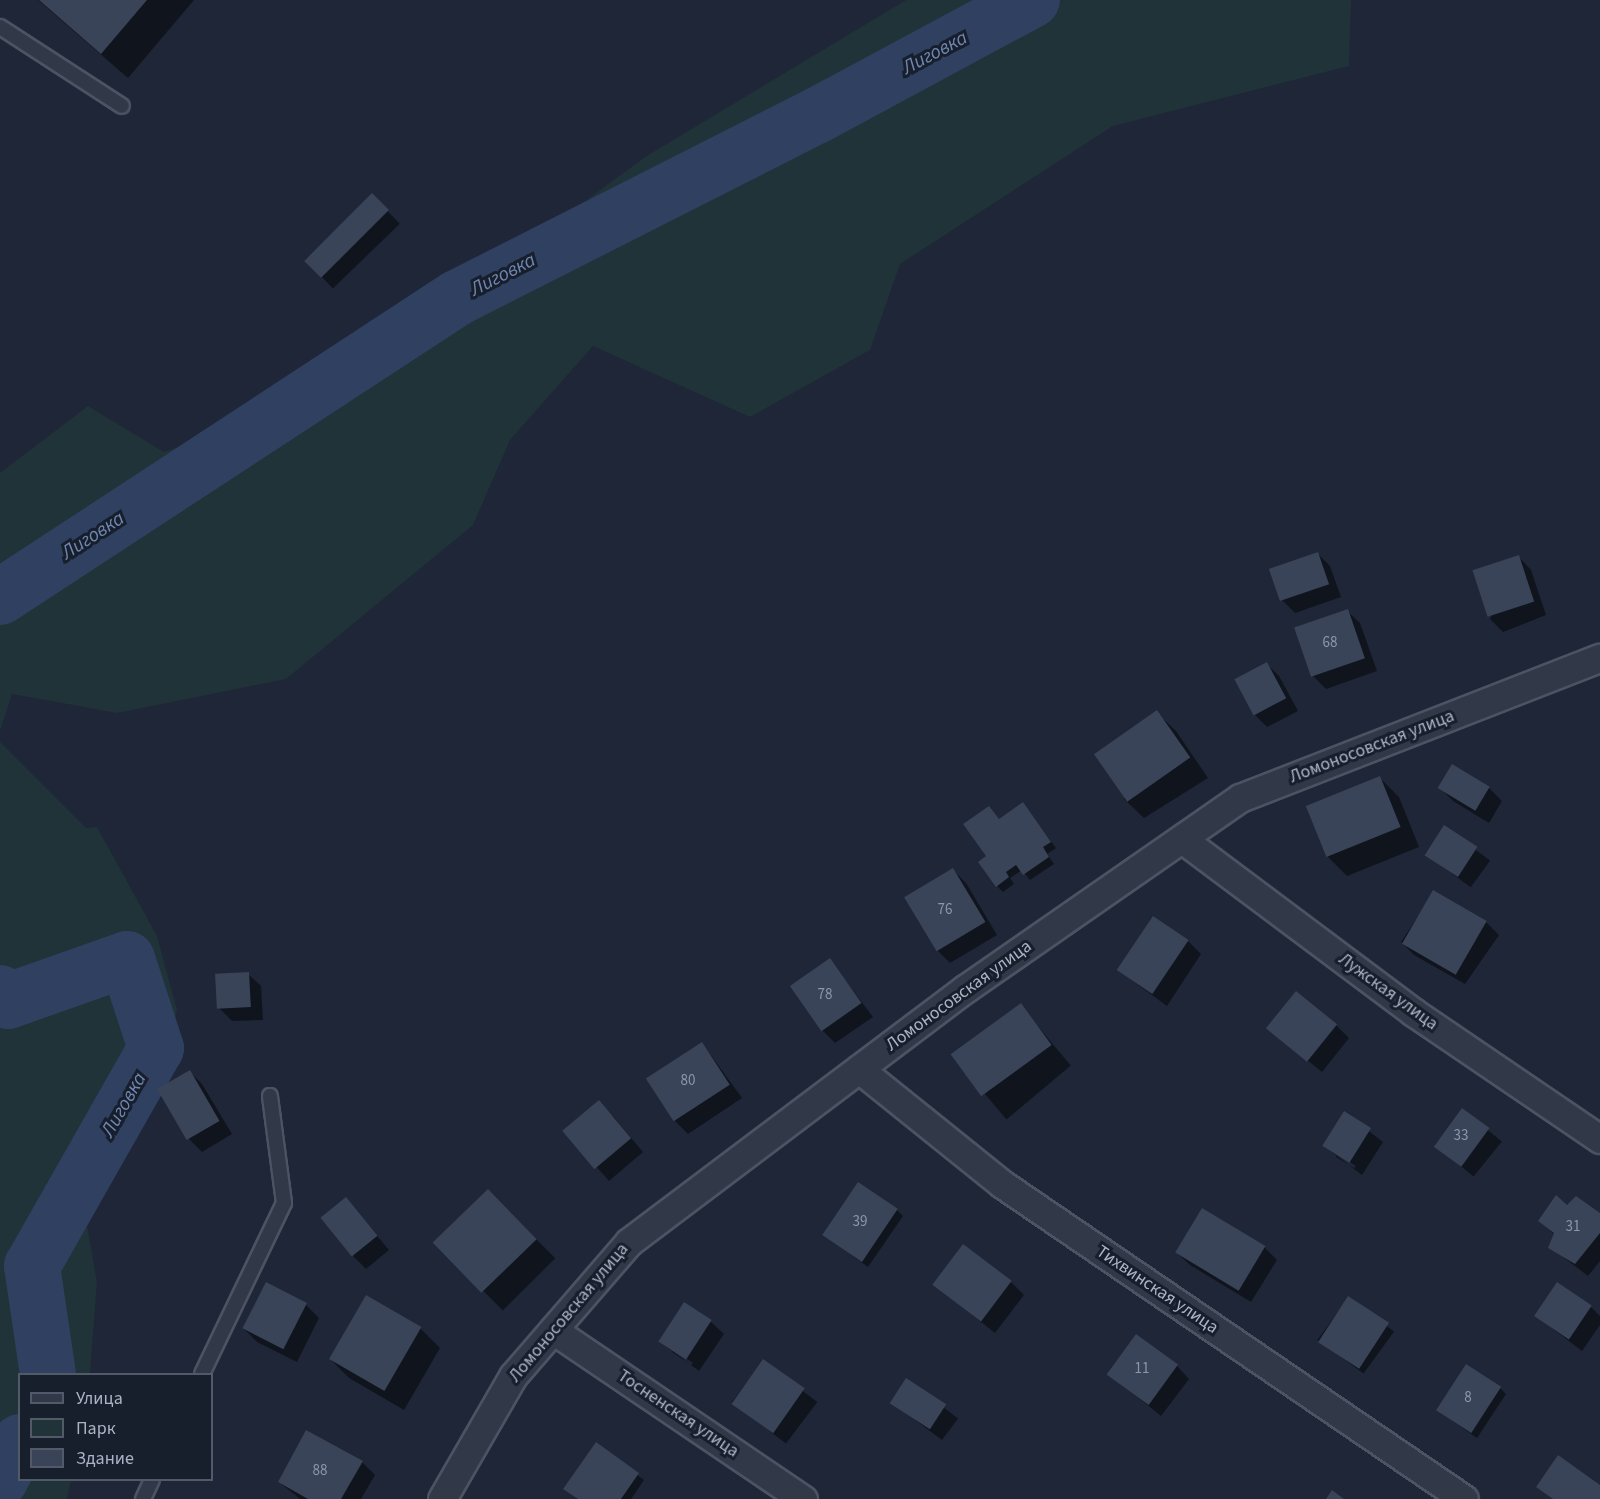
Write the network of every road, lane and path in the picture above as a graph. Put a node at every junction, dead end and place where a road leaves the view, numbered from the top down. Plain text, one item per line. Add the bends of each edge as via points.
1 (0, 27) edge
2 (122, 106) dead end
3 (1593, 667) edge
4 (1182, 838) junction
5 (859, 1069) junction
6 (270, 1096) dead end
7 (1600, 1139) edge
8 (553, 1330) junction
9 (202, 1373) edge
10 (151, 1481) edge
11 (143, 1499) edge
12 (442, 1499) edge
13 (802, 1499) edge
14 (1464, 1499) edge

1 - 2 lane
3 - 4 street, Ломоносовская улица via 1240,798
4 - 5 street, Ломоносовская улица via 965,989
4 - 7 street, Лужская улица via 1413,1012
5 - 8 street, Ломоносовская улица via 629,1242
5 - 14 street, Тихвинская улица via 1002,1184
6 - 9 lane via 284,1203
8 - 12 street, Ломоносовская улица via 513,1376
8 - 13 street, Тосненская улица
10 - 11 lane

